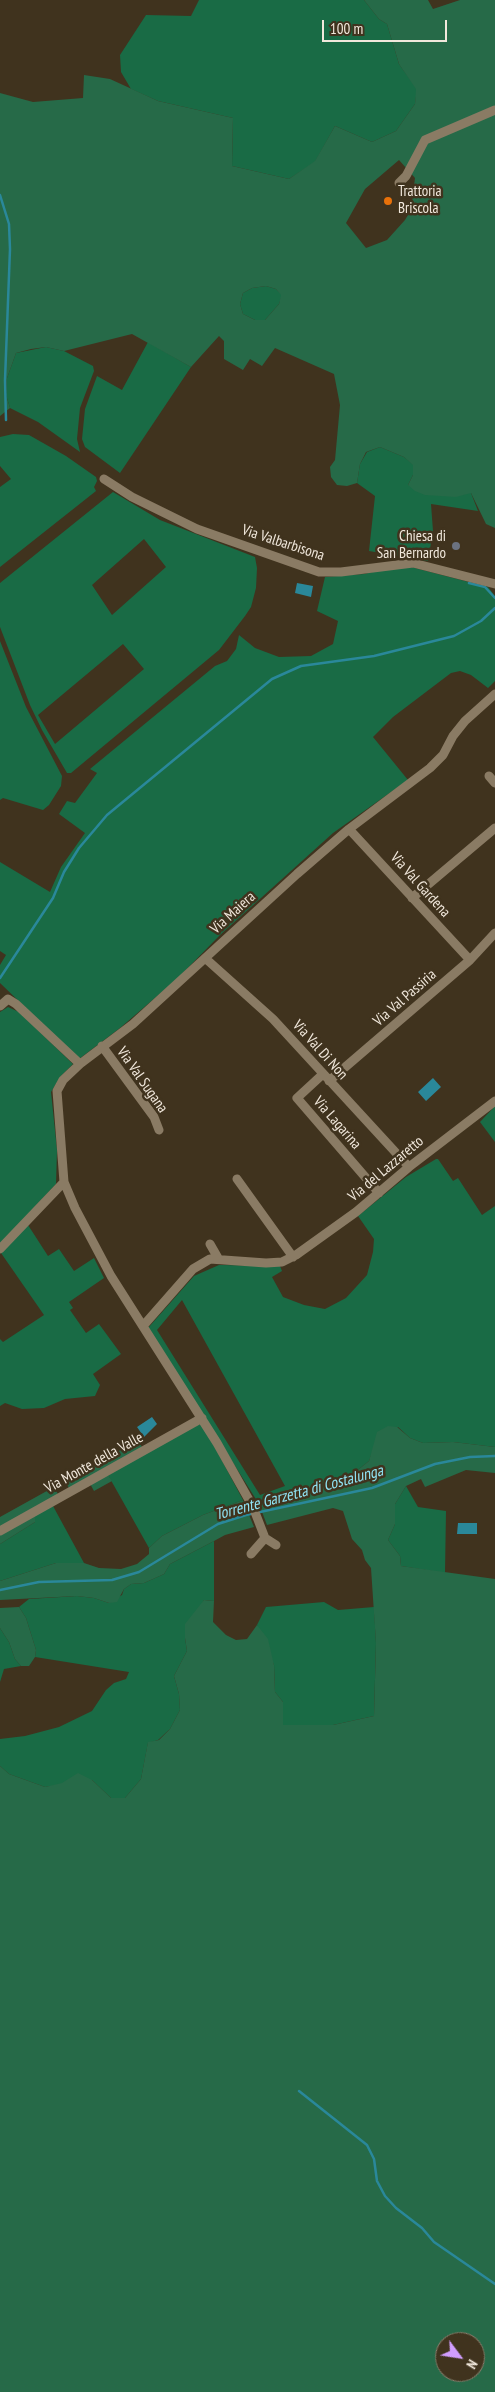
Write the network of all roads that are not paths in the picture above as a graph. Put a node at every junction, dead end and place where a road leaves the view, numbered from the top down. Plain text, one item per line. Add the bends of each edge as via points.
1 (495, 110) edge
2 (399, 183) dead end
3 (104, 479) dead end
4 (495, 584) edge
5 (495, 694) edge
6 (495, 828) edge
7 (349, 829) junction
8 (412, 898) junction
9 (495, 933) edge
10 (205, 958) junction
11 (470, 960) junction
12 (0, 1006) edge
13 (102, 1046) junction
14 (80, 1064) junction
15 (326, 1078) junction
16 (495, 1101) edge
17 (159, 1130) dead end
18 (409, 1167) junction
19 (237, 1178) dead end
20 (64, 1182) junction
21 (379, 1193) junction
22 (210, 1244) dead end
23 (0, 1249) edge
24 (293, 1257) junction
25 (218, 1258) junction
26 (143, 1326) junction
27 (202, 1418) junction
28 (0, 1531) edge
29 (266, 1538) junction
30 (276, 1545) dead end
31 (251, 1554) dead end

1 - 2 street via 425,140
3 - 4 street, Via Valbarbisona via 132,497 197,529 318,572 413,563
5 - 7 street, Via Maiera via 465,721 443,755 430,768
6 - 8 street
7 - 8 street, Via Val Gardena
7 - 10 street, Via Maiera
8 - 11 street, Via Val Gardena
9 - 11 street, Via Val Passiria
10 - 13 street, Via Maiera via 133,1024
10 - 15 street, Via Val Di Non via 273,1018
11 - 15 street, Via Val Passiria
12 - 14 street via 8,998
13 - 14 street, Via Maiera
13 - 17 street, Via Val Sugana via 154,1118
14 - 20 street, Via Maiera via 63,1080 57,1091
15 - 18 street, Via Val Di Non
15 - 21 street, Via Lagarina via 297,1098
16 - 18 street, Via del Lazzaretto
18 - 21 street, Via del Lazzaretto
19 - 24 street
20 - 23 street
20 - 26 street, Via Maiera via 111,1276
21 - 24 street, Via del Lazzaretto
22 - 25 street
24 - 25 street, Via del Lazzaretto via 266,1263
25 - 26 street, Via del Lazzaretto via 193,1269
26 - 27 street
27 - 28 street, Via Monte della Valle
27 - 29 street via 253,1507
29 - 30 street
29 - 31 street

